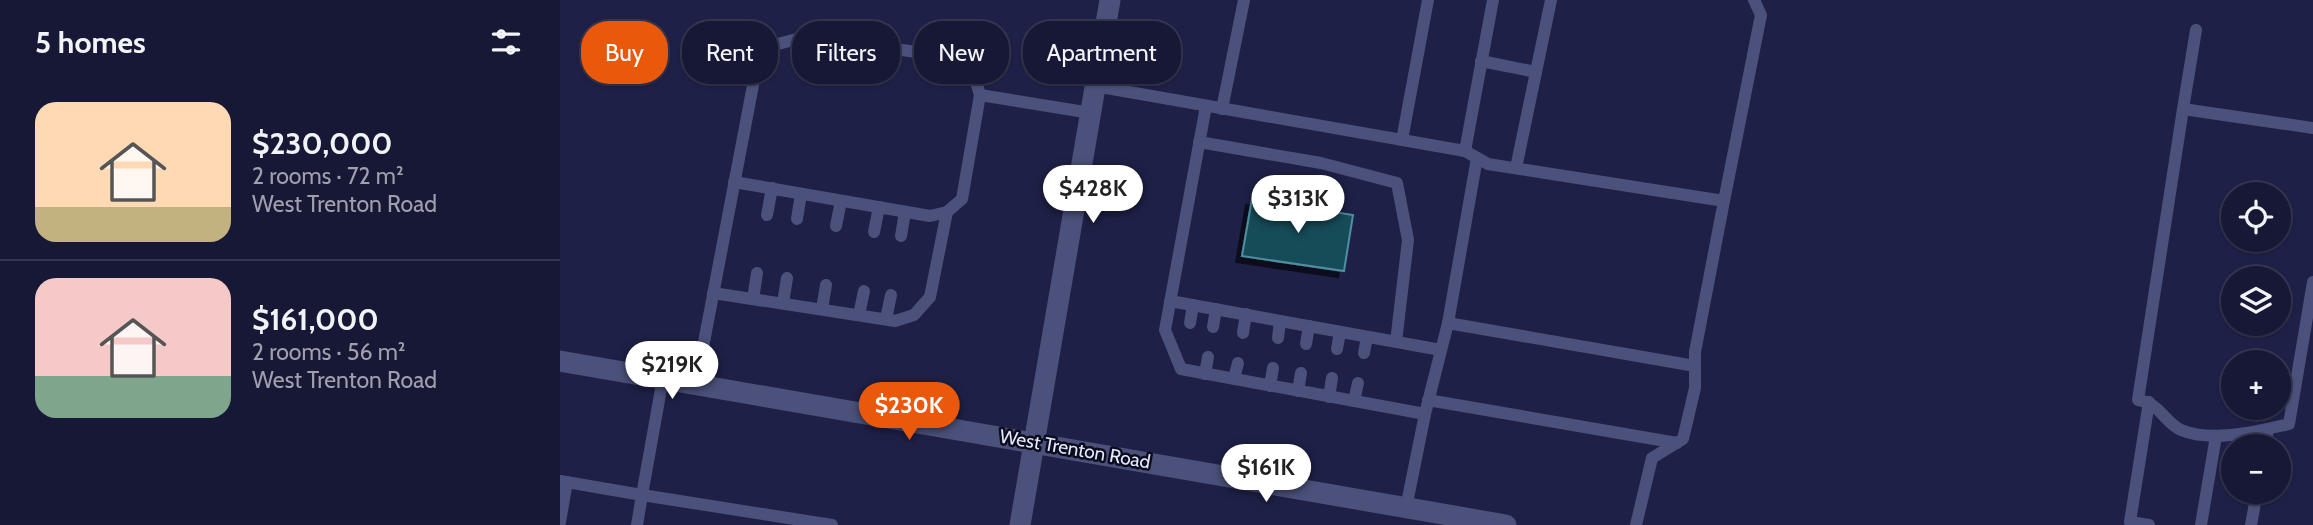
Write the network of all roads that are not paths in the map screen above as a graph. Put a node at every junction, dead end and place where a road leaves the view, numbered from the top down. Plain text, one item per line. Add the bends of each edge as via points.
1 (1110, 0) edge
2 (1244, 0) edge
3 (1428, 0) edge
4 (1493, 0) edge
5 (1552, 0) edge
6 (1754, 0) edge
7 (2196, 30) dead end
8 (1481, 61) junction
9 (1536, 72) junction
10 (1095, 86) junction
11 (980, 95) junction
12 (1206, 106) junction
13 (1222, 108) junction
14 (2183, 108) junction
15 (1091, 113) junction
16 (2313, 128) edge
17 (1402, 140) junction
18 (1199, 142) junction
19 (1465, 151) junction
20 (1477, 158) junction
21 (1516, 168) junction
22 (734, 182) junction
23 (772, 188) junction
24 (801, 194) junction
25 (841, 201) junction
26 (1724, 201) junction
27 (879, 207) junction
28 (905, 212) junction
29 (947, 212) junction
30 (767, 215) dead end
31 (797, 219) dead end
32 (836, 226) dead end
33 (874, 232) dead end
34 (901, 236) dead end
35 (758, 273) dead end
36 (787, 278) dead end
37 (2313, 282) edge
38 (827, 285) dead end
39 (864, 291) dead end
40 (713, 293) junction
41 (891, 295) dead end
42 (753, 299) junction
43 (1170, 300) junction
44 (783, 303) junction
45 (1193, 304) junction
46 (822, 309) junction
47 (1216, 309) junction
48 (1246, 314) junction
49 (859, 315) junction
50 (886, 319) junction
51 (1280, 321) junction
52 (1190, 323) dead end
53 (1448, 323) junction
54 (1310, 326) junction
55 (1213, 327) dead end
56 (1340, 332) junction
57 (1243, 333) dead end
58 (1367, 337) junction
59 (1278, 338) dead end
60 (1396, 342) junction
61 (1306, 344) dead end
62 (1337, 349) dead end
63 (1441, 350) junction
64 (1183, 353) dead end
65 (1364, 353) dead end
66 (1208, 357) dead end
67 (560, 361) edge
68 (1238, 363) dead end
69 (1695, 366) junction
70 (1273, 368) dead end
71 (1181, 369) junction
72 (1301, 373) dead end
73 (1205, 374) junction
74 (663, 378) junction
75 (1332, 378) dead end
76 (1234, 379) junction
77 (1357, 383) dead end
78 (696, 384) junction
79 (1270, 386) junction
80 (1298, 391) junction
81 (1329, 397) junction
82 (1428, 400) junction
83 (1354, 401) junction
84 (2150, 402) junction
85 (1424, 414) junction
86 (2268, 429) junction
87 (2267, 434) edge
88 (2216, 436) junction
89 (1034, 442) junction
90 (1676, 443) junction
91 (563, 481) edge
92 (642, 495) junction
93 (2255, 504) edge
94 (1406, 508) junction
95 (560, 522) edge
96 (637, 525) edge
97 (832, 525) edge
98 (1020, 525) edge
99 (1506, 525) edge
100 (1636, 525) edge
101 (2149, 525) edge
102 (2201, 525) edge
103 (2251, 525) edge

1 - 10 main road
2 - 13 lane
3 - 17 lane
4 - 8 lane
5 - 9 lane
6 - 26 lane via 1761,15
7 - 14 lane
8 - 9 lane
8 - 19 lane
9 - 21 lane
10 - 12 lane
10 - 15 main road
11 - 15 lane
11 - 22 lane via 975,78 956,58 808,36 778,44 758,59
11 - 29 lane via 962,199
12 - 13 lane
12 - 18 lane
13 - 17 lane
14 - 16 lane
14 - 84 lane via 2138,400
15 - 89 main road
17 - 19 lane
18 - 43 lane
18 - 60 lane via 1321,163 1398,183 1408,240
19 - 20 lane
20 - 21 lane
20 - 53 lane
21 - 26 lane
22 - 23 lane
22 - 40 lane
23 - 24 lane
23 - 30 lane
24 - 25 lane
24 - 31 lane
25 - 27 lane
25 - 32 lane
26 - 69 lane
27 - 28 lane
27 - 33 lane
28 - 29 lane via 930,216
28 - 34 lane
29 - 50 lane via 930,297 914,315
35 - 42 lane
36 - 44 lane
37 - 86 lane via 2289,424
38 - 46 lane
39 - 49 lane
40 - 42 lane
40 - 78 lane
41 - 50 lane
42 - 44 lane
43 - 45 lane
43 - 71 lane via 1165,330
44 - 46 lane
45 - 47 lane
45 - 52 lane
46 - 49 lane
47 - 48 lane
47 - 55 lane
48 - 51 lane
48 - 57 lane
49 - 50 lane
51 - 54 lane
51 - 59 lane
53 - 63 lane
53 - 69 lane
54 - 56 lane
54 - 61 lane
56 - 58 lane
56 - 62 lane
58 - 60 lane
58 - 65 lane
60 - 63 lane
63 - 82 lane
64 - 71 lane
66 - 73 lane
67 - 74 main road, West Trenton Road
68 - 76 lane
69 - 90 lane via 1695,388 1683,439
70 - 79 lane
71 - 73 lane
72 - 80 lane
73 - 76 lane
74 - 78 main road, West Trenton Road
74 - 92 lane
75 - 81 lane
76 - 79 lane
77 - 83 lane
78 - 89 main road, West Trenton Road
79 - 80 lane
80 - 81 lane
81 - 83 lane
82 - 85 lane
82 - 90 lane
83 - 85 lane
84 - 88 lane via 2180,429
84 - 101 lane via 2130,522
85 - 94 lane
86 - 87 lane
86 - 88 lane
88 - 102 lane
89 - 94 main road, West Trenton Road
89 - 98 main road
90 - 100 lane via 1652,458
91 - 92 lane
91 - 95 lane
92 - 96 lane
92 - 97 lane
93 - 103 lane
94 - 99 main road, West Trenton Road

